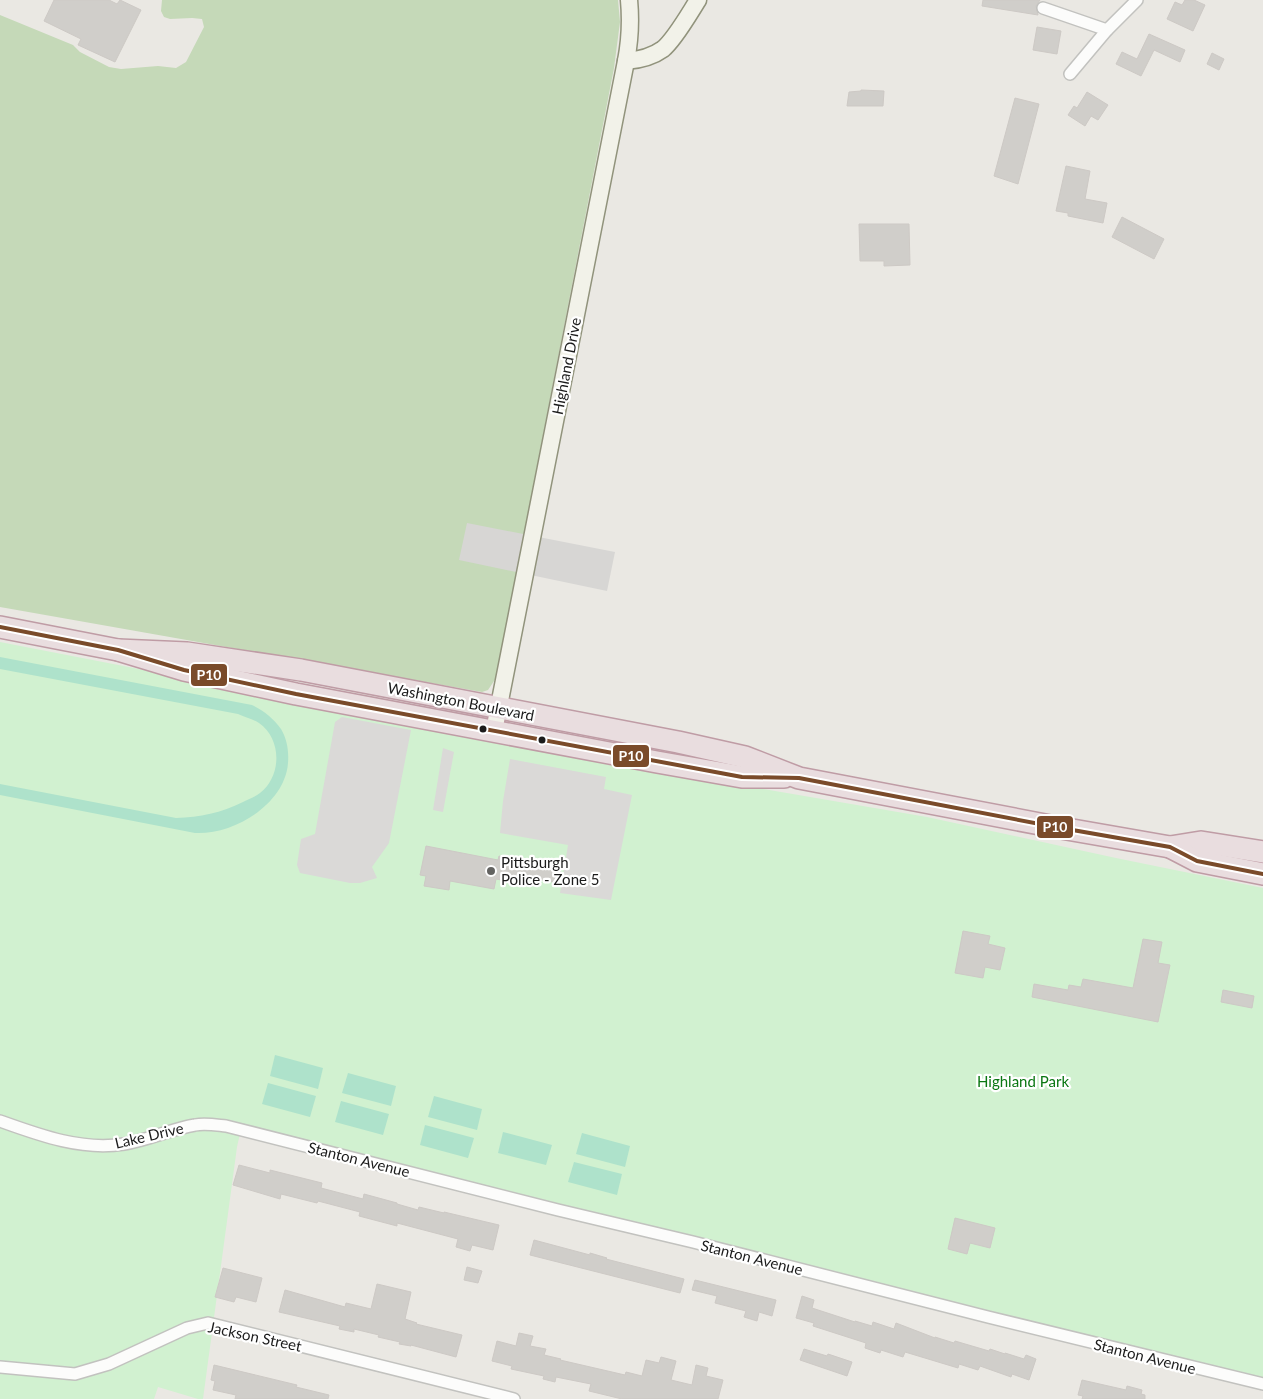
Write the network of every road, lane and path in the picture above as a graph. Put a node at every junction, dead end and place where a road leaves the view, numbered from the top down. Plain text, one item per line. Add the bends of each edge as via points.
1 (629, 0) edge
2 (698, 0) edge
3 (1137, 0) edge
4 (1043, 8) dead end
5 (1107, 30) junction
6 (626, 61) junction
7 (1070, 74) dead end
8 (0, 627) edge
9 (118, 650) junction
10 (499, 708) junction
11 (494, 731) junction
12 (799, 778) junction
13 (1170, 846) junction
14 (1263, 852) edge
15 (1263, 874) edge
16 (0, 1120) edge
17 (241, 1129) joint
18 (0, 1367) edge
19 (1263, 1384) edge
20 (514, 1399) edge

1 - 6 street, Highland Drive via 631,22
2 - 6 street via 665,48 641,59
3 - 5 street
4 - 5 street
5 - 7 street
6 - 10 street, Highland Drive
8 - 9 highway, Washington Boulevard
9 - 10 highway, Washington Boulevard via 196,654 301,670
9 - 11 highway, Washington Boulevard via 184,670
10 - 11 street, Highland Drive
10 - 12 highway, Washington Boulevard via 745,757
11 - 12 highway, Washington Boulevard via 742,776
12 - 13 highway, Washington Boulevard
13 - 14 highway, Washington Boulevard via 1201,842
13 - 15 highway, Washington Boulevard via 1197,861
16 - 17 street, Lake Drive via 56,1139 105,1145 140,1141 196,1125 213,1124
17 - 19 street, Stanton Avenue
18 - 20 street, Jackson Street via 75,1374 109,1364 187,1328 208,1322

